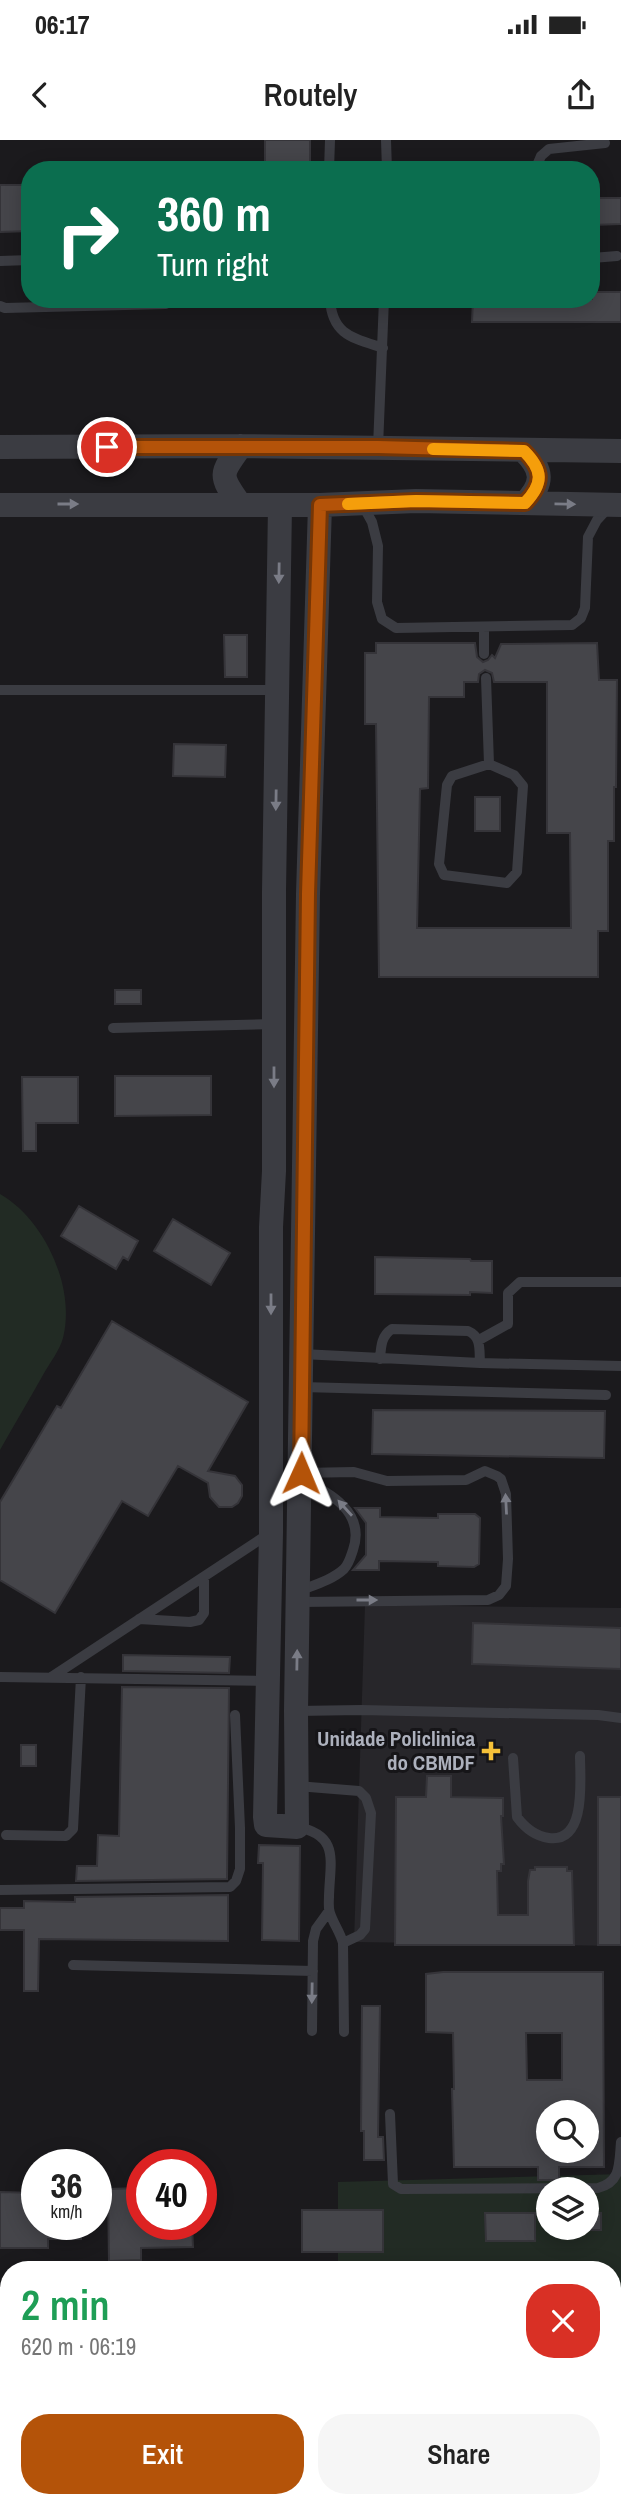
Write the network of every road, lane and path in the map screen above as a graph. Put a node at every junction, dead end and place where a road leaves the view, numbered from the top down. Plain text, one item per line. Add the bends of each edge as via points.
1 (330, 140) edge
2 (386, 140) edge
3 (605, 143) dead end
4 (329, 161) edge
5 (387, 161) edge
6 (539, 161) edge
7 (617, 256) dead end
8 (600, 257) edge
9 (21, 260) edge
10 (0, 261) edge
11 (0, 306) edge
12 (21, 308) edge
13 (331, 308) edge
14 (384, 308) edge
15 (383, 348) junction
16 (241, 446) junction
17 (0, 447) edge
18 (378, 447) junction
19 (524, 451) junction
20 (621, 451) edge
21 (239, 503) junction
22 (525, 503) junction
23 (362, 504) junction
24 (0, 505) edge
25 (280, 505) junction
26 (320, 505) junction
27 (616, 505) edge
28 (484, 626) junction
29 (484, 654) dead end
30 (314, 656) junction
31 (486, 678) dead end
32 (278, 680) junction
33 (0, 690) edge
34 (489, 764) junction
35 (274, 892) junction
36 (308, 894) junction
37 (274, 1024) junction
38 (113, 1028) dead end
39 (305, 1169) junction
40 (274, 1171) junction
41 (621, 1282) edge
42 (479, 1340) junction
43 (303, 1354) junction
44 (380, 1359) junction
45 (480, 1363) junction
46 (621, 1366) edge
47 (302, 1387) junction
48 (606, 1395) dead end
49 (301, 1448) junction
50 (272, 1450) junction
51 (301, 1476) junction
52 (271, 1533) junction
53 (204, 1578) junction
54 (299, 1596) junction
55 (139, 1619) junction
56 (53, 1676) junction
57 (0, 1677) edge
58 (81, 1677) junction
59 (267, 1681) junction
60 (296, 1711) junction
61 (235, 1715) dead end
62 (621, 1718) edge
63 (580, 1756) dead end
64 (513, 1758) dead end
65 (265, 1773) junction
66 (297, 1781) junction
67 (266, 1825) junction
68 (297, 1827) junction
69 (240, 1828) junction
70 (6, 1835) dead end
71 (0, 1890) edge
72 (329, 1911) junction
73 (343, 1943) junction
74 (73, 1965) dead end
75 (313, 1970) junction
76 (312, 2031) dead end
77 (344, 2032) dead end
78 (390, 2114) dead end
79 (621, 2142) edge

1 - 4 lane
2 - 5 lane
3 - 6 lane via 549,149
7 - 8 lane
9 - 10 lane
11 - 12 lane
13 - 15 lane via 336,326
14 - 15 lane
15 - 18 lane
16 - 17 street
16 - 18 street
16 - 21 street via 224,474 225,484
18 - 19 street
19 - 20 street
19 - 22 street via 537,464 539,477 536,491
24 -> 21 street
21 - 25 street
22 - 23 street
22 -> 27 street
23 - 26 street
23 - 28 lane via 378,546 377,601 382,618 396,628
25 - 26 street
25 -> 32 street
26 - 30 street
27 - 28 lane via 597,520 588,537 581,618 572,625
28 - 29 lane
30 - 32 street
30 - 36 street
31 - 34 lane
32 - 33 lane
32 -> 35 street
34 - 34 lane via 453,776 447,785 439,864 444,875 508,883 517,872 523,786 514,775
35 - 36 street
35 - 37 street
36 - 39 street
37 - 38 lane
37 -> 40 street
39 - 40 street
39 - 43 street
40 -> 50 street
41 - 42 lane via 520,1282 508,1293 508,1324
42 - 44 lane via 468,1331 392,1329 382,1342
42 - 45 lane
43 - 44 lane
43 - 47 street
44 - 45 lane
45 - 46 lane
47 - 48 lane
47 - 49 street
49 - 50 street
49 - 51 street
50 - 52 street
51 - 54 street
54 -> 51 lane via 344,1569 356,1543 355,1522 340,1501
54 -> 51 lane via 488,1600 506,1586 508,1559 506,1494 501,1479 493,1474 485,1471 466,1479 387,1481 355,1472
52 - 53 lane
52 - 59 street
53 - 55 lane
53 - 55 lane via 204,1612 199,1620
60 -> 54 street
55 - 56 lane
56 - 57 lane
56 - 58 lane
58 - 59 lane
58 - 70 lane via 74,1829 66,1836
59 - 65 street
60 - 62 lane
60 - 66 street
61 - 69 lane
63 - 64 lane via 578,1813 569,1832 560,1838 531,1832 517,1817
65 - 66 street
65 - 67 street
66 - 68 street
66 - 73 lane via 359,1791 369,1805 365,1929
67 - 68 street
67 - 69 lane
68 - 72 lane via 323,1837 330,1853
69 - 71 lane via 240,1869 230,1887
72 - 73 lane
72 - 75 lane via 316,1929
73 - 77 lane
74 - 75 lane
75 -> 76 lane
78 - 79 lane via 393,2184 401,2189 598,2188 617,2179

